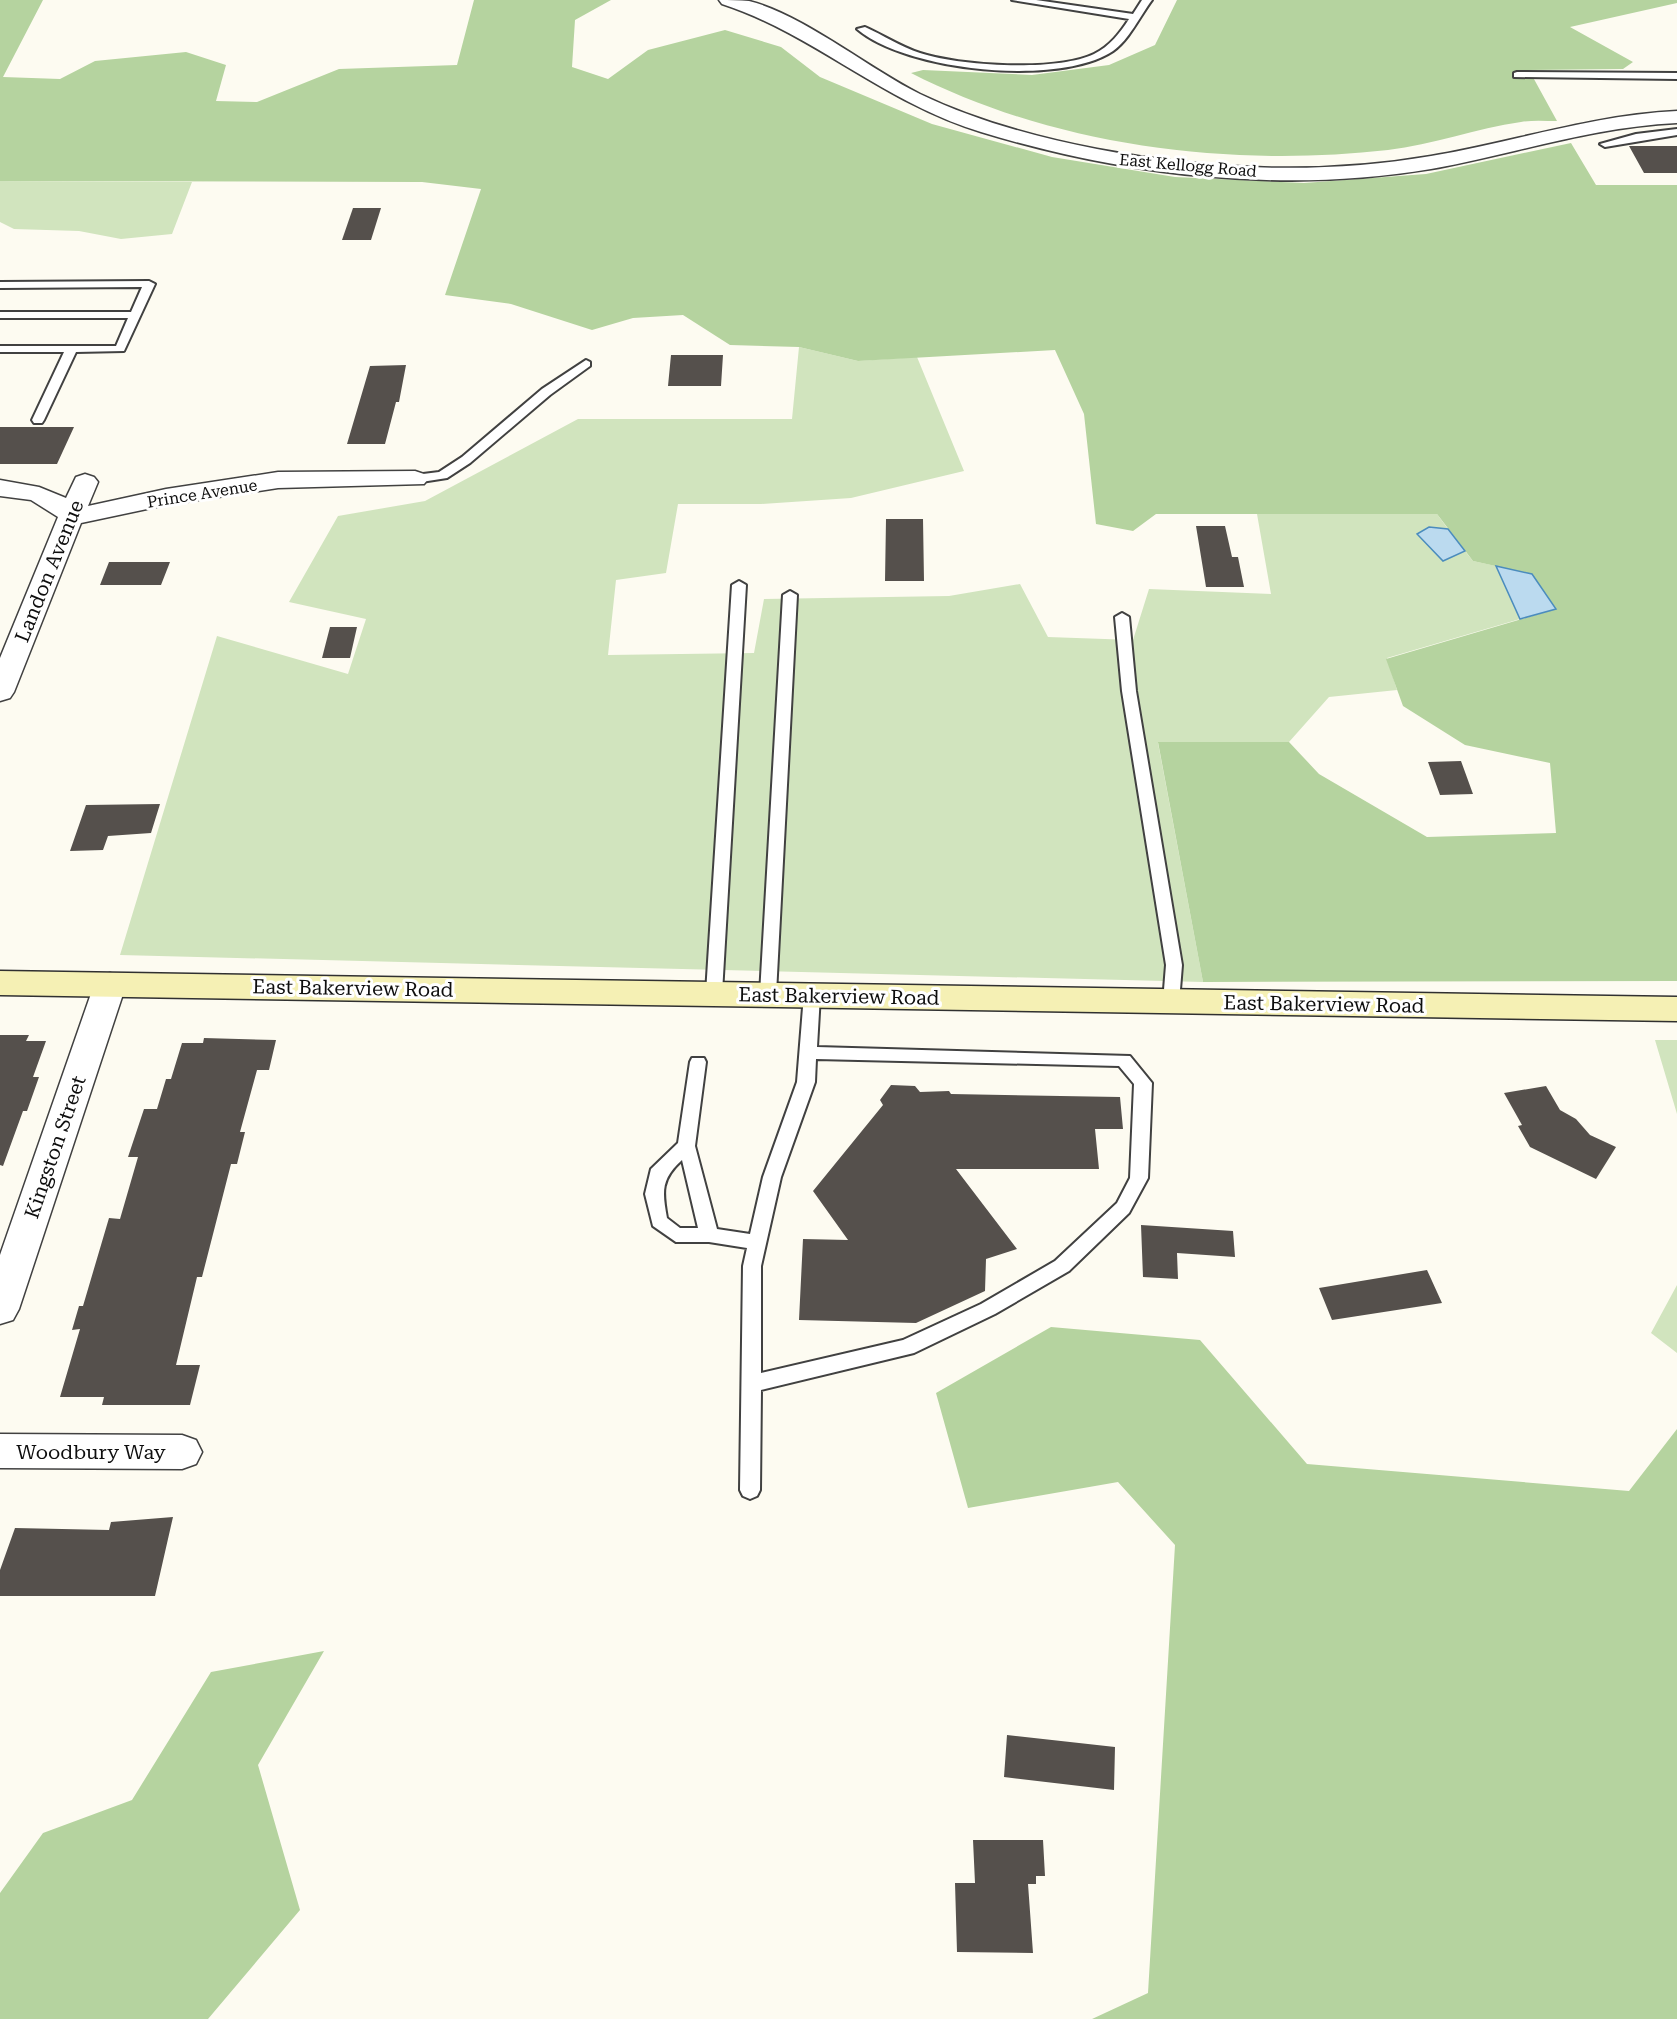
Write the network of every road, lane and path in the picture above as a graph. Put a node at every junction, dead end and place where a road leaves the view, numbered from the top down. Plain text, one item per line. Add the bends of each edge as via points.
1 (1017, 0) edge
2 (1147, 0) edge
3 (736, 1) edge
4 (1135, 16) junction
5 (862, 29) dead end
6 (1517, 75) dead end
7 (1677, 76) edge
8 (1677, 117) edge
9 (1677, 132) edge
10 (1605, 144) dead end
11 (0, 285) edge
12 (0, 315) edge
13 (136, 315) junction
14 (0, 349) edge
15 (72, 349) junction
16 (586, 364) dead end
17 (38, 420) dead end
18 (415, 479) joint
19 (85, 482) dead end
20 (0, 488) edge
21 (72, 517) junction
22 (738, 585) dead end
23 (790, 595) dead end
24 (1122, 617) dead end
25 (0, 692) edge
26 (0, 983) edge
27 (110, 985) junction
28 (714, 993) junction
29 (768, 994) junction
30 (812, 995) junction
31 (1171, 1002) junction
32 (1677, 1010) edge
33 (808, 1053) junction
34 (698, 1062) dead end
35 (686, 1146) junction
36 (709, 1235) junction
37 (758, 1242) junction
38 (0, 1309) edge
39 (750, 1384) junction
40 (0, 1451) edge
41 (183, 1452) dead end
42 (750, 1490) dead end

1 - 4 lane
2 - 4 lane
3 - 8 street, East Kellogg Road via 820,43 914,98 988,129 1088,154 1197,168 1309,173 1425,164 1596,125
4 - 5 lane via 1110,48 1053,66 994,67 950,62 917,55
6 - 7 lane
9 - 10 lane
11 - 13 lane via 149,284
12 - 13 lane
13 - 15 lane via 120,349
14 - 15 lane
15 - 17 lane
16 - 18 lane via 546,392 466,460 443,474
18 - 21 street, Prince Avenue via 278,480 166,497
19 - 21 street, Landon Avenue
20 - 21 street via 38,493 58,502
21 - 25 street, Landon Avenue
22 - 28 lane
23 - 29 lane
24 - 31 lane via 1129,691 1174,965
26 - 27 main road, East Bakerview Road
27 - 28 main road, East Bakerview Road
27 - 38 street, Kingston Street
28 - 29 main road, East Bakerview Road
29 - 30 main road, East Bakerview Road
30 - 31 main road, East Bakerview Road
30 - 33 lane
31 - 32 main road, East Bakerview Road
33 - 37 lane via 806,1082 772,1177
33 - 39 lane via 1124,1060 1143,1083 1139,1178 1123,1208 1062,1266 988,1309 907,1347
34 - 35 lane
35 - 36 lane
35 - 36 lane via 660,1169 654,1194 659,1221 676,1234
36 - 37 lane
37 - 39 lane via 752,1266
39 - 42 lane
40 - 41 street, Woodbury Way

